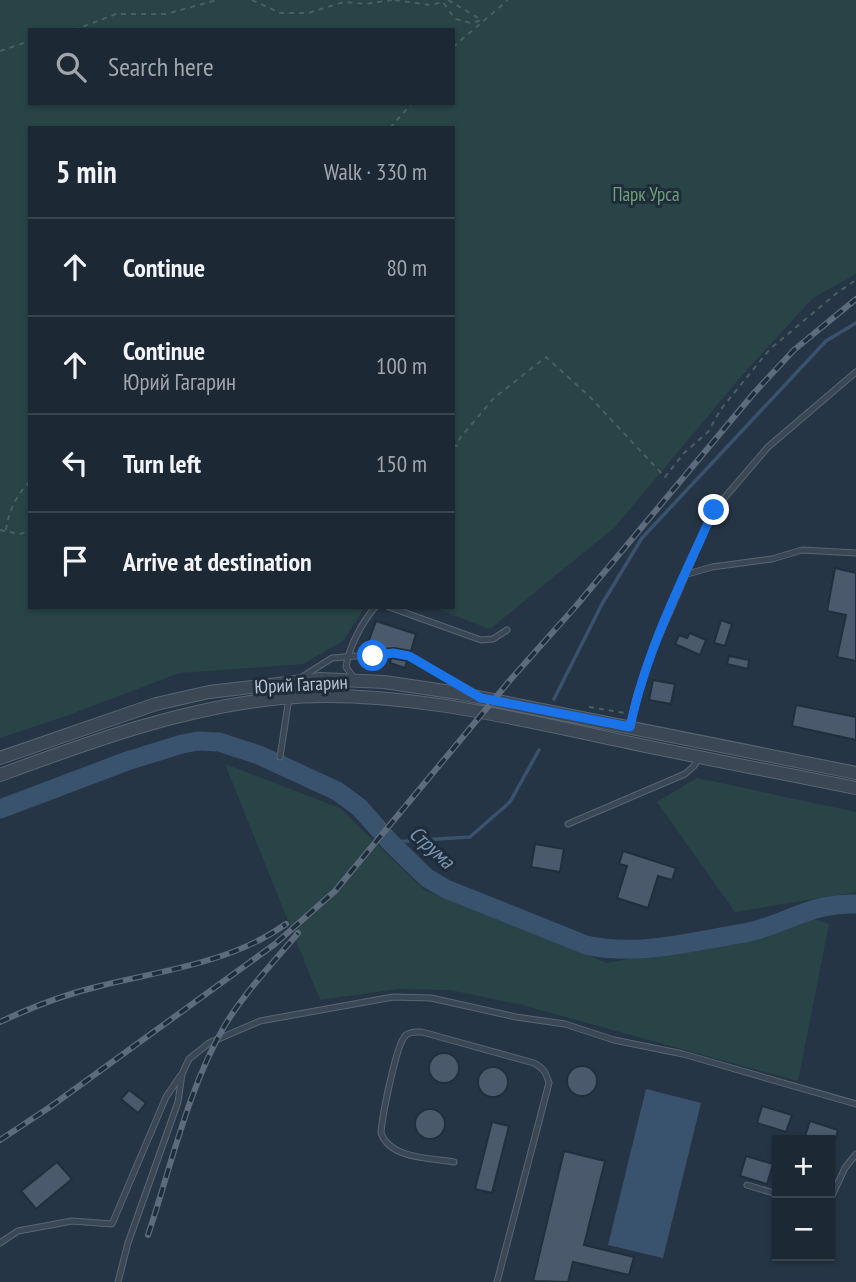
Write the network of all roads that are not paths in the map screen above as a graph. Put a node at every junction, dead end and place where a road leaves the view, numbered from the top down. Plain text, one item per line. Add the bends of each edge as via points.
1 (856, 372) edge
2 (856, 554) edge
3 (684, 575) junction
4 (373, 609) edge
5 (395, 609) edge
6 (507, 630) dead end
7 (348, 656) junction
8 (356, 681) junction
9 (293, 682) junction
10 (289, 698) junction
11 (481, 698) junction
12 (630, 727) junction
13 (280, 757) dead end
14 (698, 757) junction
15 (0, 758) edge
16 (856, 773) edge
17 (0, 775) edge
18 (856, 788) edge
19 (568, 824) dead end
20 (182, 1074) junction
21 (856, 1104) edge
22 (856, 1154) edge
23 (454, 1162) dead end
24 (747, 1185) dead end
25 (772, 1192) edge
26 (831, 1198) edge
27 (0, 1243) edge
28 (118, 1282) edge
29 (497, 1282) edge

1 - 3 lane via 768,447 730,489 714,510
2 - 3 lane via 802,550
3 - 12 lane via 650,657
4 - 7 lane
5 - 6 lane via 481,640
7 - 8 lane via 346,667
7 - 9 lane via 332,658
7 - 11 lane via 409,656
8 - 9 street, Юрий Гагарин
8 - 11 street, Юрий Гагарин
9 - 15 street, Юрий Гагарин via 156,704
10 - 13 lane
10 - 14 street, Юрий Гагарин via 392,700 534,722
10 - 17 street, Юрий Гагарин via 188,712 102,737
11 - 12 street, Юрий Гагарин
12 - 16 street, Юрий Гагарин
14 - 18 street, Юрий Гагарин
14 - 19 lane via 685,774
20 - 21 lane via 199,1049 260,1021 411,997 565,1024
20 - 27 lane via 166,1097 112,1224 72,1221 18,1231
20 - 28 lane via 178,1102
22 - 26 lane
23 - 29 lane via 399,1152 381,1133 398,1051 405,1035 412,1032 534,1063 547,1074 549,1083
24 - 25 lane

